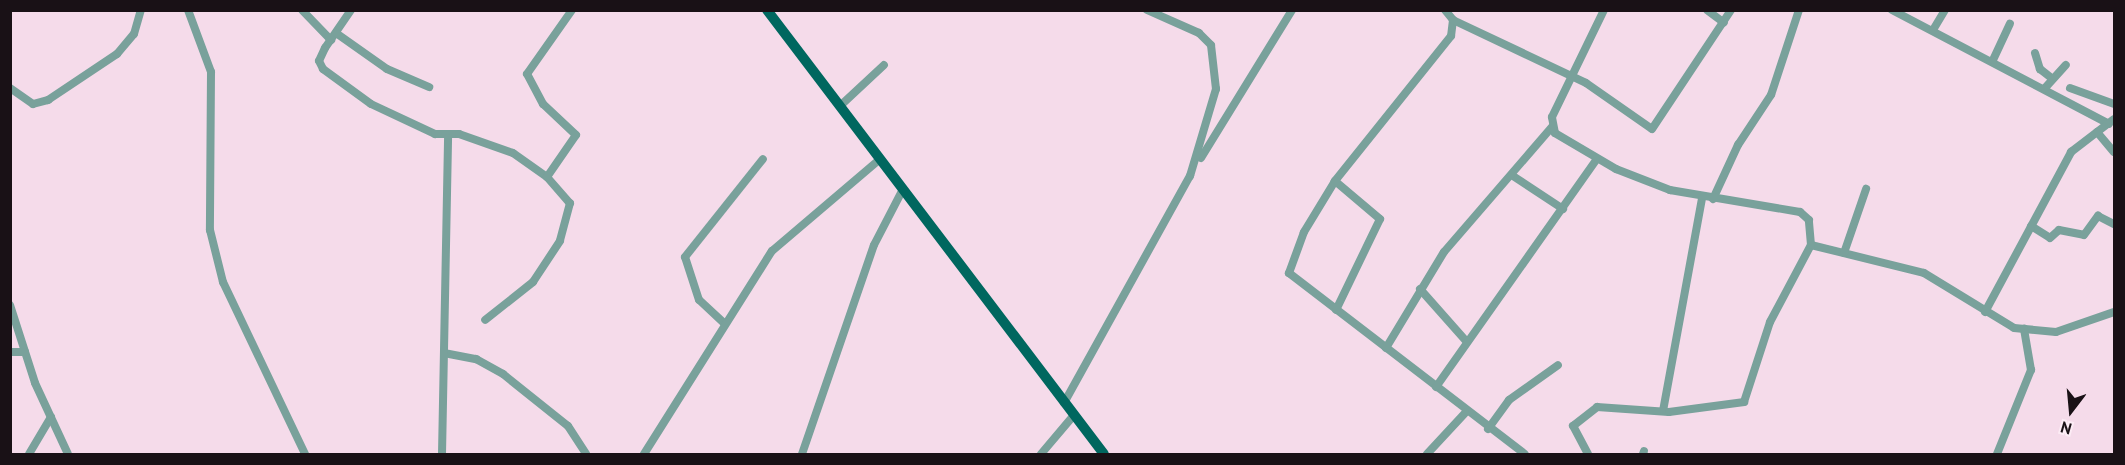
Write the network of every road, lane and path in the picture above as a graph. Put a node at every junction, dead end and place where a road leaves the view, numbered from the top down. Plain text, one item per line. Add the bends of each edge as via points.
1 (141, 10) edge
2 (188, 10) edge
3 (302, 10) edge
4 (351, 10) edge
5 (572, 10) edge
6 (767, 10) edge
7 (1146, 10) edge
8 (1292, 10) edge
9 (1445, 10) edge
10 (1604, 10) edge
11 (1707, 10) edge
12 (1731, 10) edge
13 (1799, 10) edge
14 (1892, 10) edge
15 (1945, 10) edge
16 (1453, 20) junction
17 (1724, 23) junction
18 (2010, 24) dead end
19 (1933, 30) junction
20 (333, 36) junction
21 (2035, 53) dead end
22 (1993, 60) junction
23 (884, 65) dead end
24 (2066, 65) dead end
25 (1571, 75) junction
26 (2053, 79) junction
27 (429, 87) dead end
28 (10, 88) edge
29 (2045, 88) junction
30 (2070, 88) dead end
31 (2115, 104) edge
32 (840, 106) junction
33 (2112, 121) edge
34 (1552, 127) junction
35 (2097, 132) junction
36 (448, 138) junction
37 (2115, 152) edge
38 (763, 159) dead end
39 (1598, 159) junction
40 (879, 160) junction
41 (1190, 176) junction
42 (1513, 176) junction
43 (547, 177) junction
44 (1335, 181) junction
45 (1866, 189) dead end
46 (902, 191) junction
47 (1702, 198) junction
48 (1713, 199) junction
49 (1563, 209) junction
50 (2115, 224) edge
51 (2031, 226) junction
52 (1811, 245) junction
53 (1844, 253) junction
54 (1420, 289) junction
55 (10, 305) edge
56 (1336, 310) junction
57 (1985, 312) junction
58 (2115, 312) edge
59 (485, 320) dead end
60 (725, 324) junction
61 (2024, 329) junction
62 (1466, 341) junction
63 (1386, 348) junction
64 (10, 352) edge
65 (26, 352) junction
66 (444, 353) junction
67 (1558, 365) dead end
68 (1436, 387) junction
69 (1065, 403) junction
70 (1663, 411) junction
71 (1465, 413) junction
72 (1074, 415) junction
73 (51, 417) junction
74 (1488, 429) junction
75 (29, 454) edge
76 (68, 454) edge
77 (305, 454) edge
78 (442, 454) edge
79 (586, 454) edge
80 (644, 454) edge
81 (801, 454) edge
82 (1041, 454) edge
83 (1104, 454) edge
84 (1427, 454) edge
85 (1525, 454) edge
86 (1588, 454) edge
87 (1997, 454) edge

1 - 28 street via 134,34 117,54 48,100 33,104
2 - 77 street via 211,72 210,230 223,282
3 - 20 street
4 - 20 street
5 - 43 street via 527,74 543,104 576,135
6 - 32 main road
7 - 41 street via 1200,33 1214,55 1216,89
8 - 41 street
9 - 16 street
10 - 25 street
11 - 17 street
12 - 17 street
13 - 48 street via 1771,96 1738,145
14 - 19 street
15 - 19 street
16 - 25 street
16 - 44 street via 1443,49
17 - 25 street via 1652,129
18 - 22 street
19 - 22 street
20 - 27 street via 387,69
20 - 36 street via 319,61 322,69 371,104
21 - 26 street via 2040,69
22 - 29 street
23 - 32 street
24 - 26 street
25 - 34 street
26 - 29 street
29 - 33 street
30 - 31 street
32 - 40 main road
33 - 35 street
34 - 39 street
34 - 42 street
35 - 37 street
35 - 51 street via 2071,152
36 - 43 street via 459,134 499,147
36 - 66 street
38 - 60 street via 685,257 699,300
39 - 47 street via 1641,180
39 - 49 street
40 - 46 main road
40 - 60 street via 772,251
41 - 69 street
42 - 49 street
42 - 54 street via 1464,227
43 - 59 street via 570,203 570,219 532,282
44 - 56 street via 1380,219
44 - 56 street via 1288,268
45 - 53 street
46 - 69 main road
46 - 81 street via 873,245
47 - 48 street
47 - 70 street
48 - 52 street via 1800,212 1809,220
49 - 62 street via 1526,266
50 - 51 street via 2098,216 2084,235 2059,230 2050,238
51 - 57 street
52 - 53 street
52 - 70 street via 1773,314 1744,402
53 - 57 street via 1924,273
54 - 62 street
54 - 63 street
55 - 65 street
56 - 63 street
57 - 61 street
58 - 61 street via 2056,332
60 - 80 street
61 - 87 street via 2031,370
62 - 68 street
63 - 68 street
64 - 65 street
65 - 73 street
66 - 78 street
66 - 79 street via 476,359 503,374 568,426
67 - 74 street via 1509,400
68 - 71 street
69 - 72 main road
70 - 86 street via 1604,405 1590,410 1572,426
71 - 74 street
71 - 84 street
72 - 82 street
72 - 83 main road
73 - 75 street
73 - 76 street
74 - 85 street

